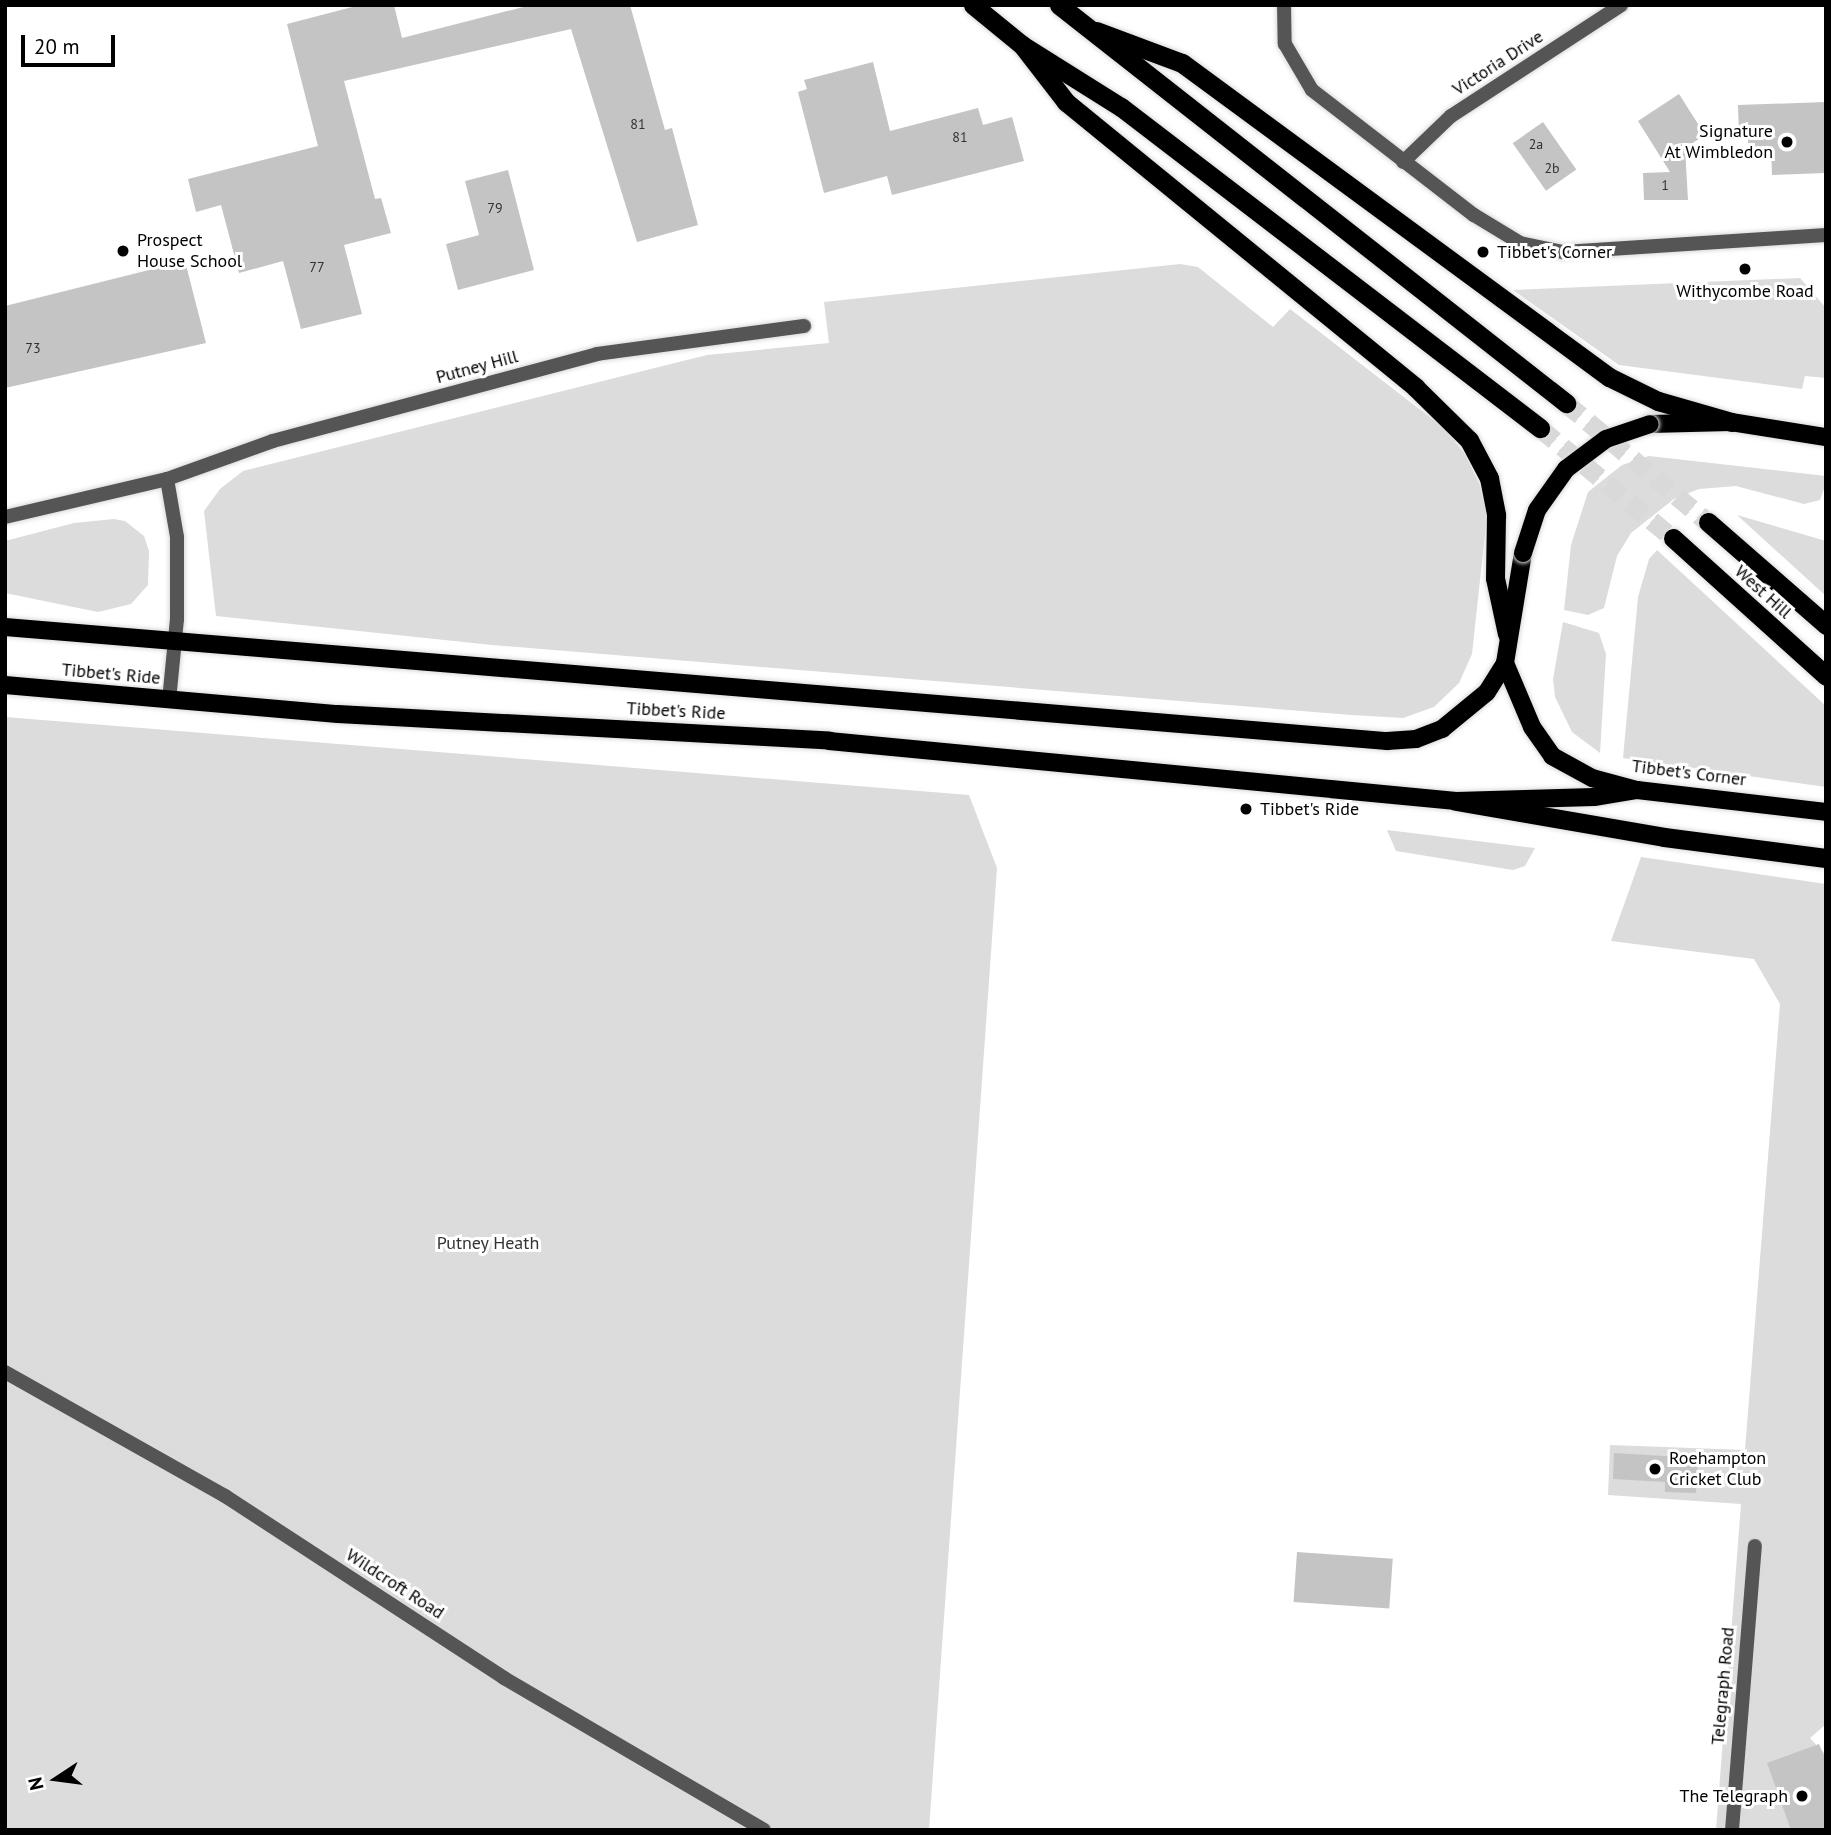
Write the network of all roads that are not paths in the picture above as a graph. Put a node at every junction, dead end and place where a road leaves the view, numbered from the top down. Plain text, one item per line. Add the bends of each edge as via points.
1 (974, 5) edge
2 (1059, 5) edge
3 (1621, 5) edge
4 (1284, 11) edge
5 (1096, 31) junction
6 (1022, 45) junction
7 (1404, 162) junction
8 (1826, 235) edge
9 (804, 326) dead end
10 (1566, 403) tunnel mouth
11 (1731, 422) junction
12 (1540, 428) tunnel mouth
13 (1826, 428) edge
14 (1786, 430) junction
15 (1826, 437) edge
16 (167, 479) junction
17 (5, 517) edge
18 (1709, 522) tunnel mouth
19 (1672, 538) tunnel mouth
20 (1826, 625) edge
21 (5, 627) edge
22 (1507, 634) junction
23 (175, 639) junction
24 (1505, 663) junction
25 (1826, 676) edge
26 (5, 685) edge
27 (169, 700) junction
28 (1637, 790) junction
29 (1456, 801) junction
30 (1826, 812) edge
31 (1826, 858) edge
32 (5, 1372) edge
33 (1755, 1546) dead end
34 (764, 1830) edge
35 (1732, 1830) edge

1 - 6 highway
2 - 5 highway
3 - 7 street, Victoria Drive via 1451,116
4 - 7 street via 1285,44 1312,90
5 - 10 highway
5 - 11 highway via 1182,63 1609,377 1657,401
6 - 12 highway via 1121,107
6 - 22 highway via 1066,103 1415,387 1469,440 1489,478 1496,515 1495,578
7 - 8 street via 1474,215 1539,250 1563,253
9 - 16 street, Putney Hill via 597,354 273,441
11 - 14 main road, Tibbet's Corner
11 - 22 main road, Tibbet's Corner, bridge via 1650,424 1606,439 1566,469 1537,510
13 - 14 main road
14 - 15 main road
16 - 17 street, Putney Hill
16 - 23 street via 177,537
18 - 20 highway, West Hill
19 - 25 highway, West Hill
21 - 23 main road, Tibbet's Ride
22 - 24 main road, Tibbet's Corner
23 - 24 main road, Tibbet's Ride via 1387,741 1416,739 1442,729 1487,692
23 - 27 street
24 - 28 main road, Tibbet's Corner via 1532,727 1552,756 1591,778
26 - 27 main road, Tibbet's Ride
27 - 29 main road, Tibbet's Ride via 829,741
28 - 29 main road, Tibbet's Ride via 1594,797
28 - 30 main road, Tibbet's Corner
29 - 31 highway via 1664,838
32 - 34 street, Wildcroft Road via 225,1496 504,1678
33 - 35 street, Telegraph Road

